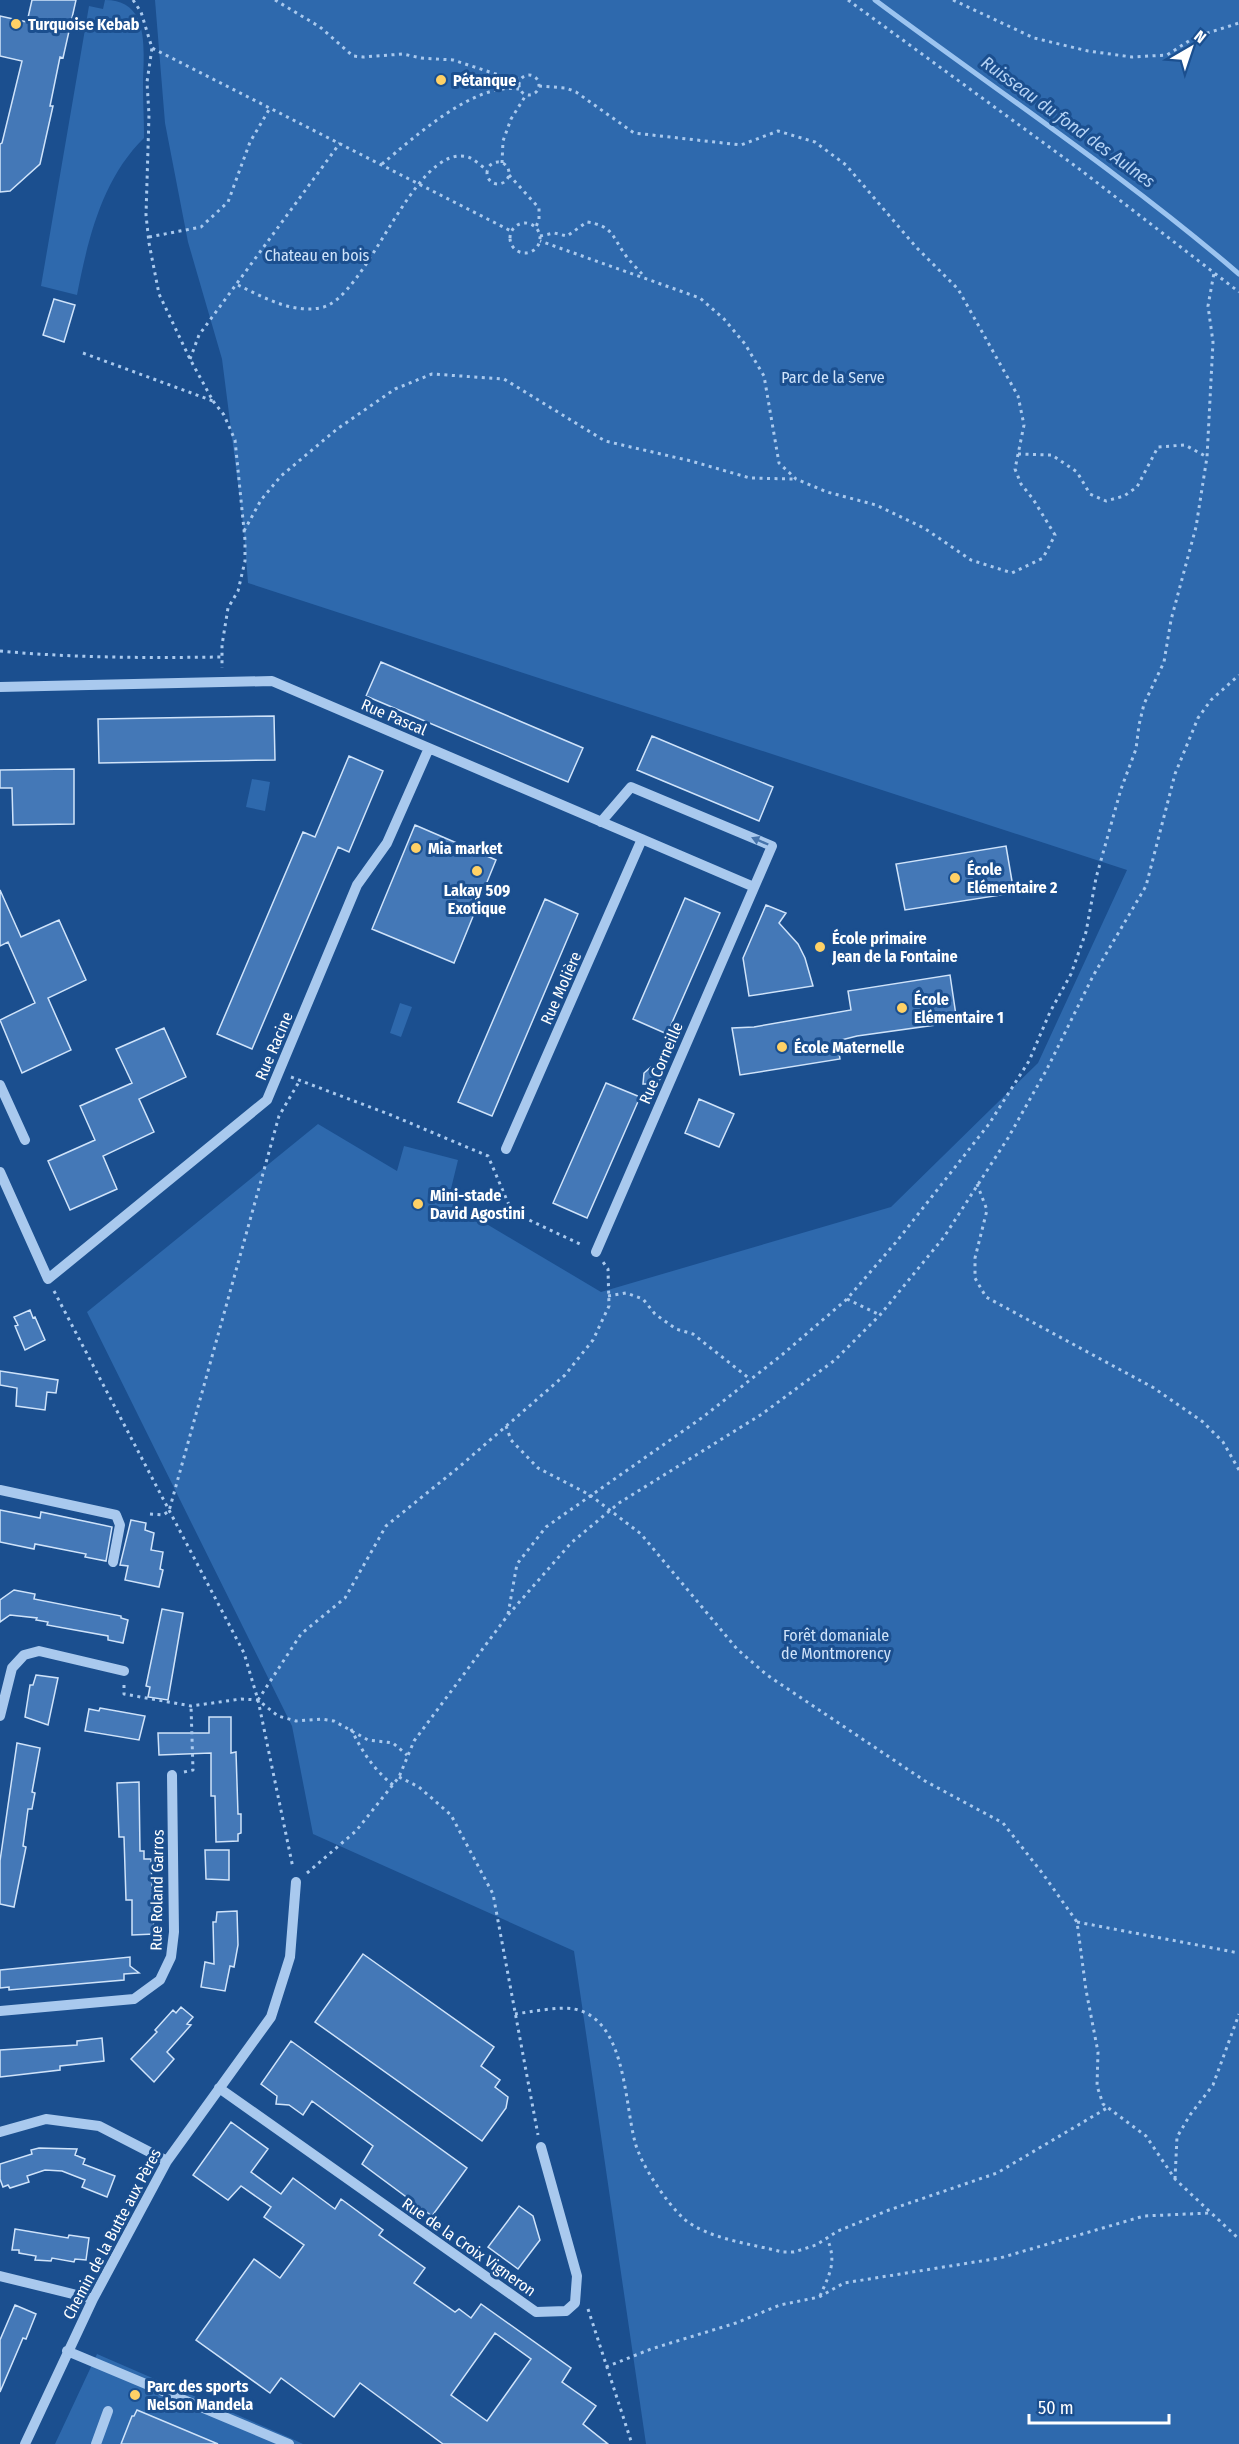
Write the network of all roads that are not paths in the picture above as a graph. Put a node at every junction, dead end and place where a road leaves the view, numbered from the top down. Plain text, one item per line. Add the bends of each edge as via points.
1 (0, 687) edge
2 (429, 748) junction
3 (601, 822) junction
4 (642, 839) junction
5 (754, 887) junction
6 (0, 1085) edge
7 (25, 1140) dead end
8 (506, 1149) dead end
9 (0, 1172) edge
10 (596, 1252) road end
11 (0, 1490) edge
12 (113, 1562) dead end
13 (124, 1671) road end
14 (0, 1716) edge
15 (172, 1775) road end
16 (296, 1882) road end
17 (0, 2011) edge
18 (219, 2088) junction
19 (0, 2132) edge
20 (541, 2147) road end
21 (167, 2161) junction
22 (0, 2276) edge
23 (93, 2299) junction
24 (67, 2351) junction
25 (108, 2411) dead end
26 (25, 2444) edge
27 (96, 2444) edge
28 (289, 2444) edge

1 - 2 street, Rue Pascal via 272,681
2 - 3 street, Rue Pascal
2 - 9 street, Rue Racine via 387,843 357,885 267,1100 48,1279
3 - 4 street, Rue Pascal
5 -> 3 street, Rue Corneille via 772,846 631,787
4 - 5 street, Rue Pascal
4 - 8 street, Rue Molière
5 - 10 street, Rue Corneille
6 - 7 street
11 - 12 street via 116,1515 120,1525
13 - 14 street via 39,1650 24,1655 12,1668
15 - 17 street, Rue Roland Garros via 174,1932 171,1957 160,1980 134,1999
16 - 18 street, Chemin de la Butte aux Pères via 290,1958 271,2017
18 - 20 street, Rue de la Croix Vigneron via 536,2313 566,2311 575,2302 577,2276
18 - 21 street, Chemin de la Butte aux Pères
19 - 21 street via 46,2119 99,2126
21 - 23 street, Chemin de la Butte aux Pères
22 - 23 street
23 - 24 street, Chemin de la Butte aux Pères
24 - 26 street, Chemin de la Butte aux Pères
24 - 28 street
25 - 27 street

